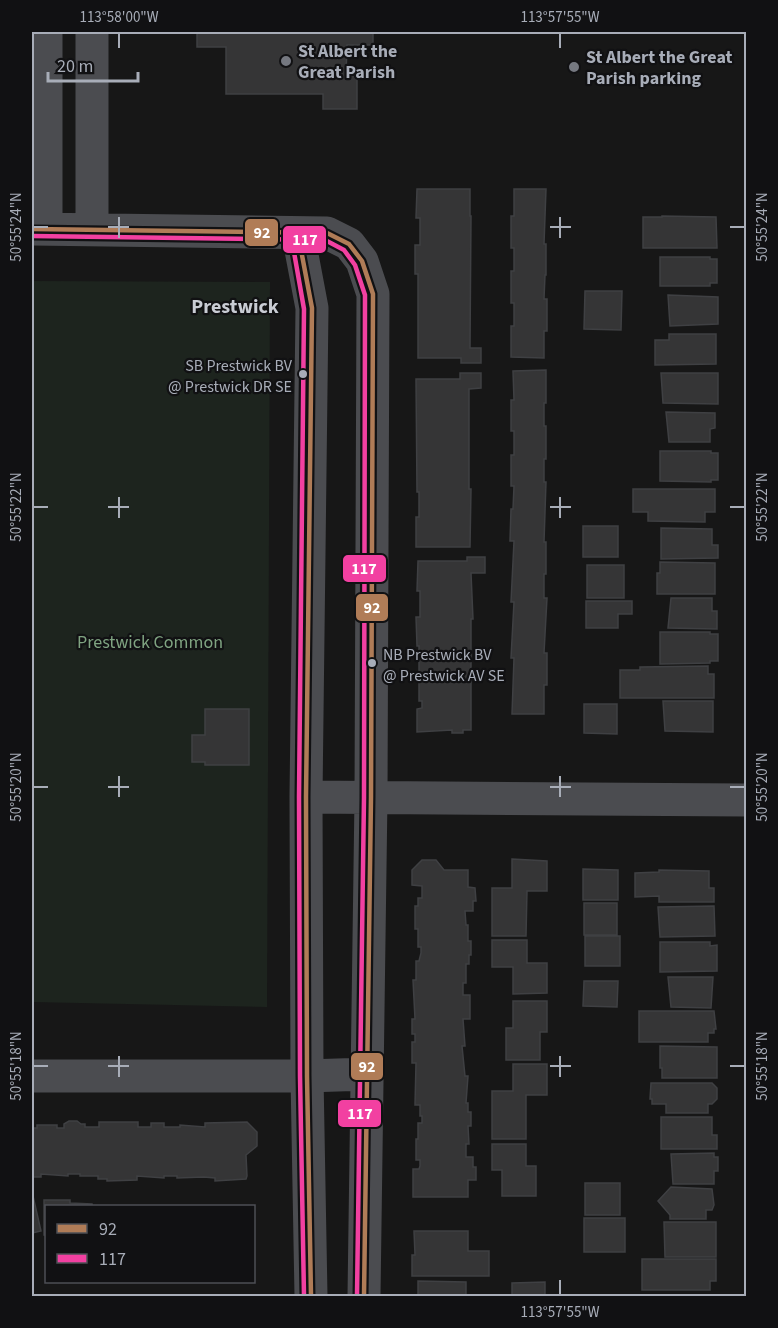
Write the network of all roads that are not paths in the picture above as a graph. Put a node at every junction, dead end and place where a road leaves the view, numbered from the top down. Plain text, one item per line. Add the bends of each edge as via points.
1 (46, 32) edge
2 (92, 32) edge
3 (39, 229) edge
4 (92, 229) junction
5 (298, 234) junction
6 (306, 797) junction
7 (371, 797) junction
8 (747, 800) edge
9 (368, 1074) junction
10 (32, 1076) edge
11 (307, 1076) junction
12 (311, 1296) edge
13 (364, 1296) edge

1 - 3 street
2 - 4 street
3 - 4 street
4 - 5 street
5 - 6 street via 312,308
5 - 7 street via 327,233 350,244 362,261 373,294
6 - 7 street
6 - 11 street
7 - 8 street
7 - 9 street
9 - 11 street
9 - 13 street
10 - 11 street
11 - 12 street

